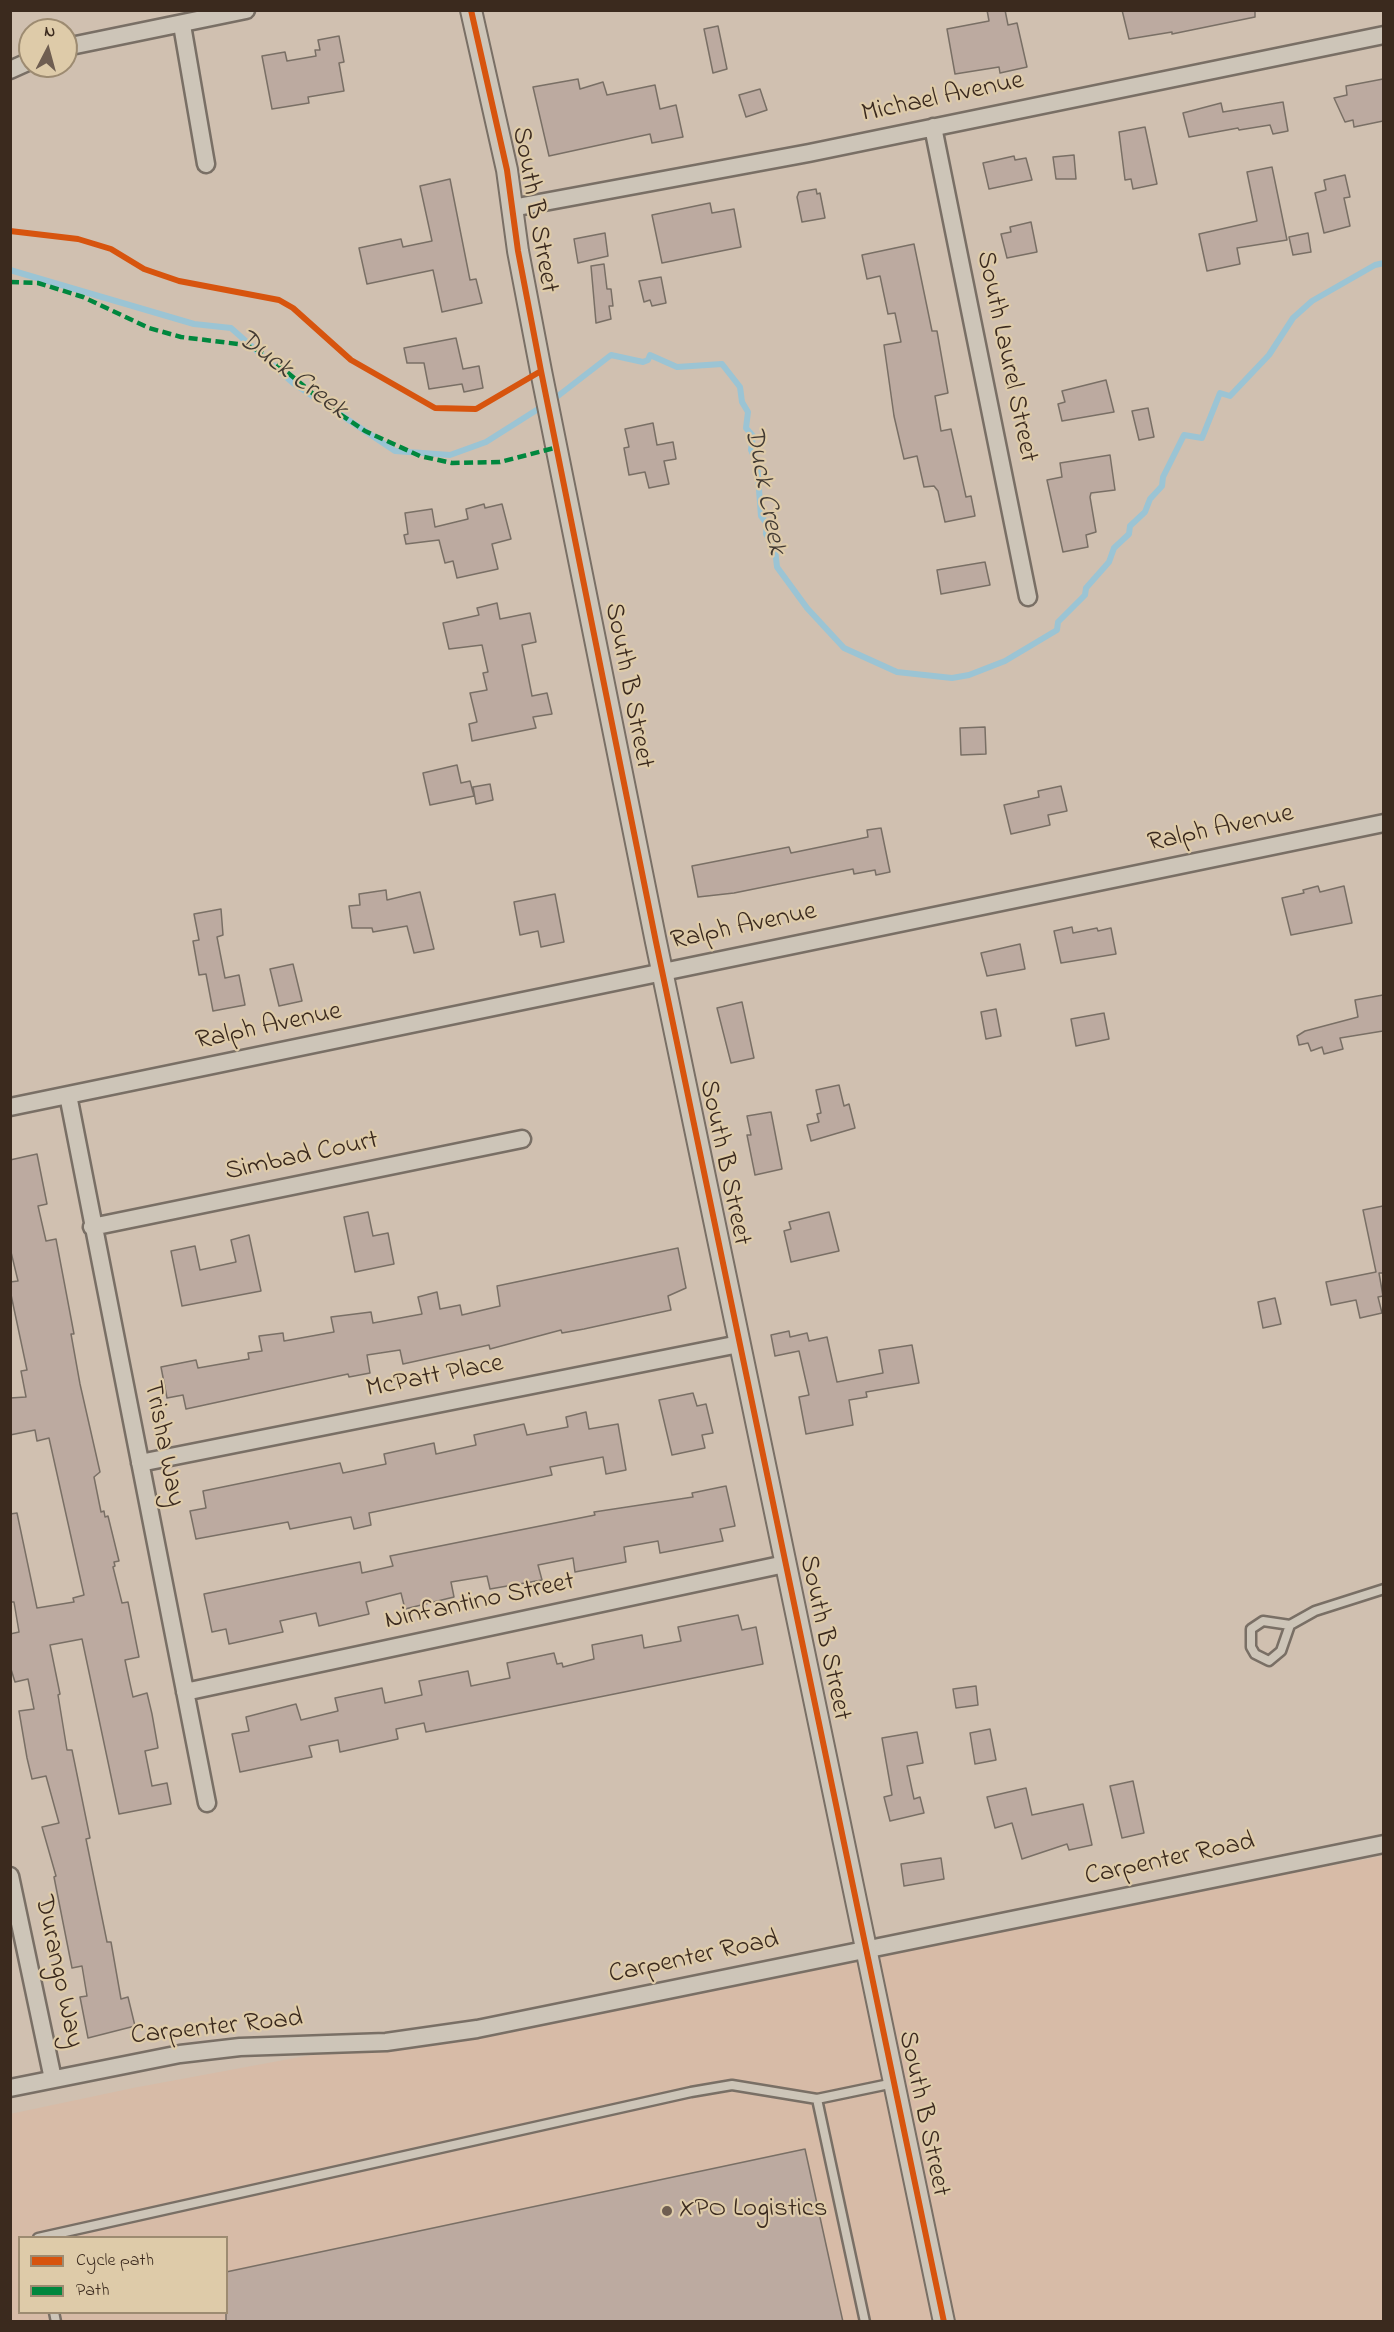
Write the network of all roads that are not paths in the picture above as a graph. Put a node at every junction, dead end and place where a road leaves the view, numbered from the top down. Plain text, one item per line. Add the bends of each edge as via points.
1 (246, 10) edge
2 (471, 10) edge
3 (182, 25) junction
4 (1383, 35) edge
5 (78, 45) edge
6 (933, 127) junction
7 (206, 164) dead end
8 (512, 208) junction
9 (1028, 597) dead end
10 (1383, 823) edge
11 (663, 971) junction
12 (68, 1095) junction
13 (10, 1107) edge
14 (522, 1139) dead end
15 (92, 1227) junction
16 (739, 1344) junction
17 (140, 1463) junction
18 (785, 1564) junction
19 (1383, 1589) edge
20 (1290, 1625) junction
21 (185, 1692) junction
22 (207, 1803) dead end
23 (1383, 1844) edge
24 (11, 1877) edge
25 (867, 1950) junction
26 (53, 2079) junction
27 (895, 2083) junction
28 (10, 2088) edge
29 (817, 2099) junction
30 (47, 2236) edge
31 (865, 2322) edge
32 (944, 2322) edge

1 - 3 street
2 - 8 street, South B Street
3 - 5 street
3 - 7 street
4 - 6 street, Michael Avenue
6 - 8 street, Michael Avenue
6 - 9 street, South Laurel Street
8 - 11 street, South B Street via 543,381
10 - 11 street, Ralph Avenue
11 - 12 street, Ralph Avenue
11 - 16 street, South B Street
12 - 13 street, Ralph Avenue
12 - 15 street, Trisha Way
14 - 15 street, Simbad Court
15 - 17 street, Trisha Way
16 - 17 street, McPatt Place
16 - 18 street, South B Street
17 - 21 street, Trisha Way
18 - 21 street, Ninfantino Street
18 - 25 street, South B Street
19 - 20 lane via 1315,1611
20 - 20 lane via 1281,1651 1269,1661 1255,1654 1251,1629 1263,1621
21 - 22 street, Trisha Way
23 - 25 street, Carpenter Road
24 - 26 street, Durango Way
25 - 26 street, Carpenter Road via 440,2036 386,2042 240,2047 180,2054
25 - 27 street, South B Street
26 - 28 street, Carpenter Road
27 - 29 lane
27 - 32 street, South B Street
29 - 30 lane via 732,2085 691,2092
29 - 31 lane

